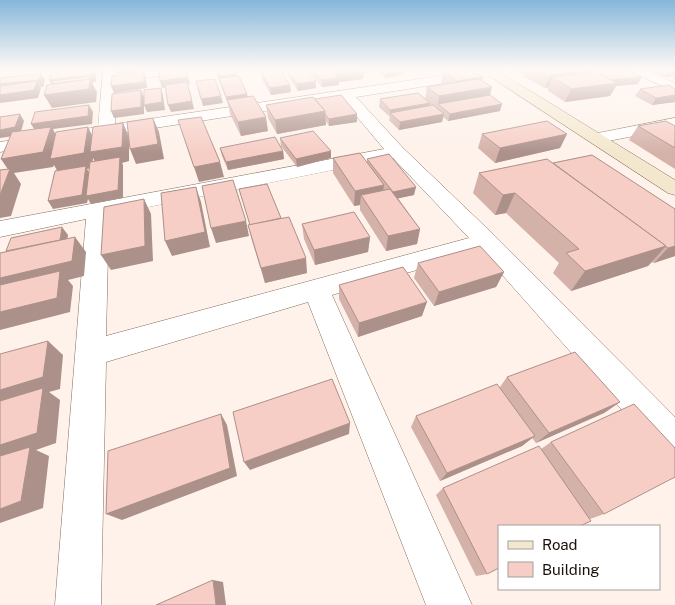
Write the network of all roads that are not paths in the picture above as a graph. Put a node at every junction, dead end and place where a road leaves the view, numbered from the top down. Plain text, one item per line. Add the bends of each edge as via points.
1 (108, 98) edge
2 (318, 98) edge
3 (349, 98) edge
4 (533, 98) edge
5 (675, 123) edge
6 (106, 131) junction
7 (598, 138) junction
8 (0, 147) edge
9 (397, 152) junction
10 (675, 189) edge
11 (98, 210) junction
12 (0, 229) edge
13 (486, 241) junction
14 (317, 290) junction
15 (91, 353) junction
16 (675, 442) edge
17 (78, 605) edge
18 (448, 605) edge

1 - 6 street
2 - 6 street
3 - 9 street
4 - 7 street
5 - 7 street
6 - 8 street
7 - 10 street
9 - 11 street
9 - 13 street
11 - 12 street
11 - 15 street
13 - 14 street
13 - 16 street
14 - 15 street
14 - 18 street
15 - 17 street

